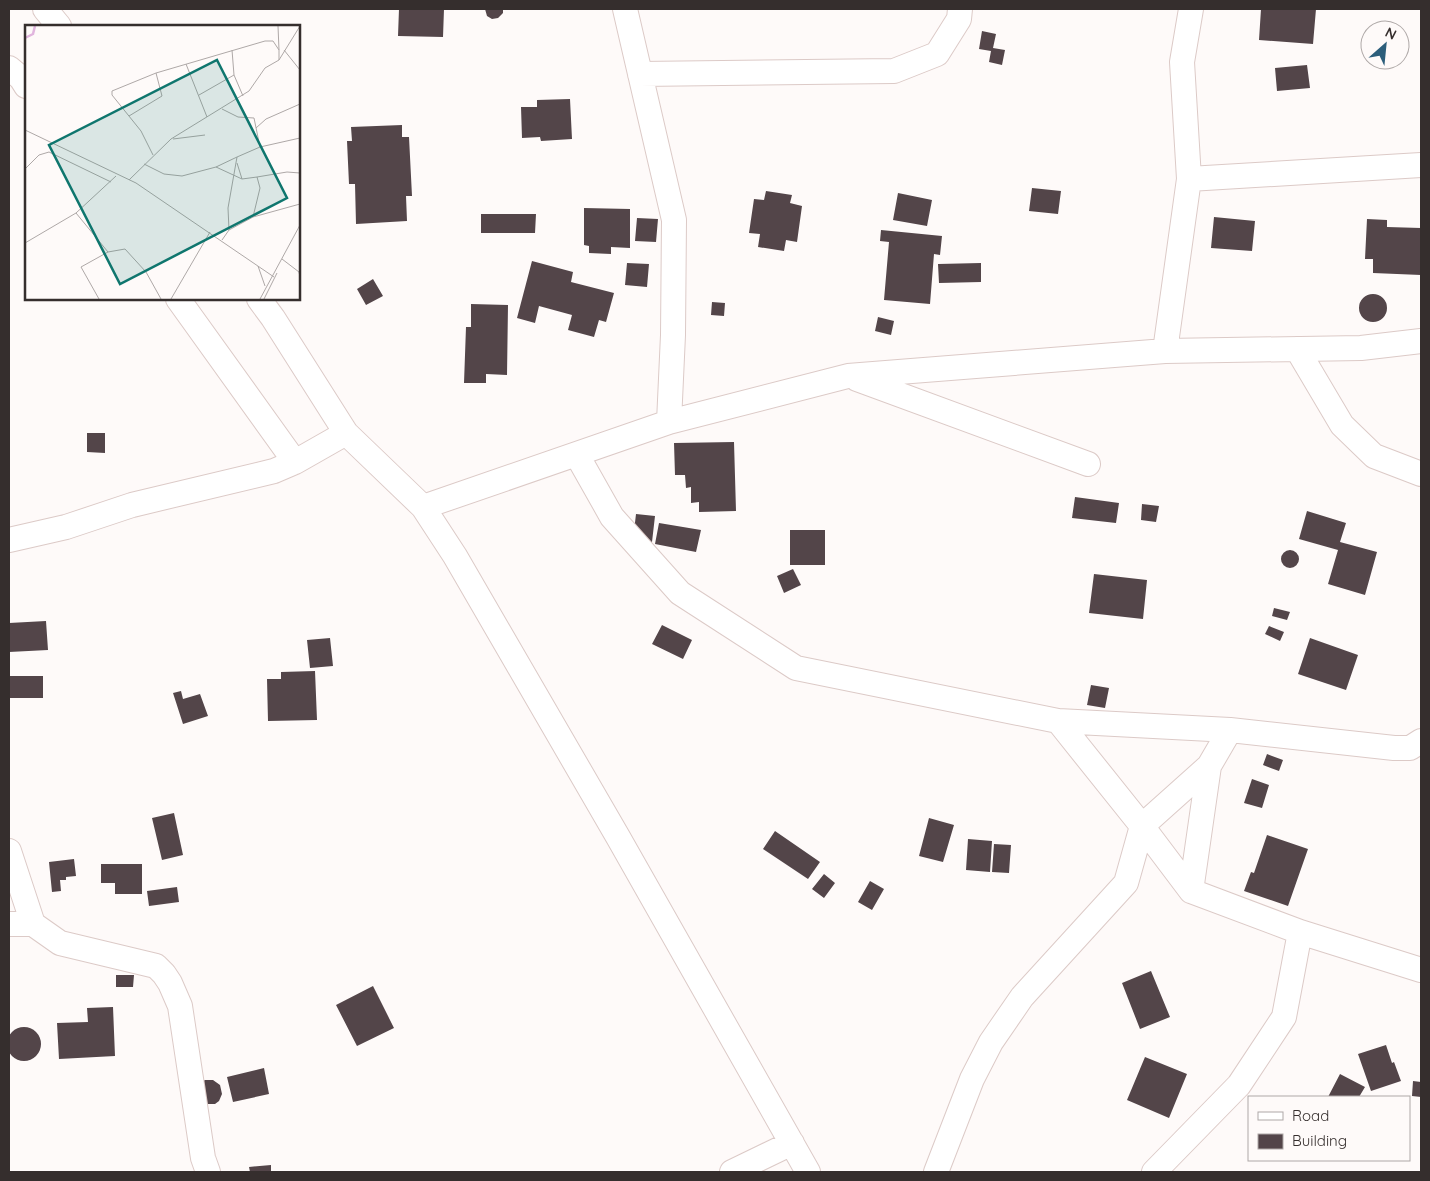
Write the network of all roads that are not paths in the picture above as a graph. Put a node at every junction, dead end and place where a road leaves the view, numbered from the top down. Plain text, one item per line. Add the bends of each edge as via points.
1 (45, 9) edge
2 (626, 9) edge
3 (960, 9) edge
4 (1191, 9) edge
5 (59, 25) edge
6 (9, 68) edge
7 (640, 74) junction
8 (25, 85) edge
9 (1421, 165) edge
10 (1188, 179) junction
11 (179, 300) edge
12 (260, 300) edge
13 (1421, 341) edge
14 (1297, 349) junction
15 (1165, 351) junction
16 (848, 376) junction
17 (669, 422) junction
18 (346, 434) junction
19 (577, 455) junction
20 (295, 462) junction
21 (1088, 464) dead end
22 (1421, 474) edge
23 (423, 507) junction
24 (9, 540) edge
25 (1058, 721) junction
26 (1230, 730) junction
27 (1421, 741) edge
28 (1210, 766) junction
29 (1142, 826) junction
30 (9, 851) edge
31 (1191, 891) junction
32 (9, 924) edge
33 (33, 924) junction
34 (1300, 932) junction
35 (1421, 970) edge
36 (792, 1143) junction
37 (208, 1172) edge
38 (732, 1172) edge
39 (808, 1172) edge
40 (936, 1172) edge
41 (1154, 1172) edge

1 - 5 street
2 - 7 street
3 - 7 street via 959,18 937,54 894,71
4 - 10 street via 1182,62
6 - 8 street
7 - 17 street via 674,220
9 - 10 street
10 - 15 street
11 - 20 street
12 - 18 street
13 - 14 street via 1361,348
14 - 15 street
14 - 22 street via 1342,425 1374,456
15 - 16 street
16 - 17 street
16 - 21 street
17 - 19 street
18 - 20 street
18 - 23 street
19 - 23 street
19 - 25 street via 612,517 680,593 796,668
20 - 24 street via 265,474 132,505 66,527
23 - 36 street via 455,556
25 - 26 street
25 - 29 street
26 - 27 street via 1394,748 1410,748
26 - 28 street
28 - 29 street
28 - 31 street
29 - 31 street
29 - 40 street via 1126,883 1022,997 991,1042 972,1079
30 - 33 street
31 - 34 street
32 - 33 street
33 - 37 street via 60,943 156,966 164,974 180,1006 203,1158
34 - 35 street
34 - 41 street via 1284,1016 1240,1084
36 - 38 street
36 - 39 street

